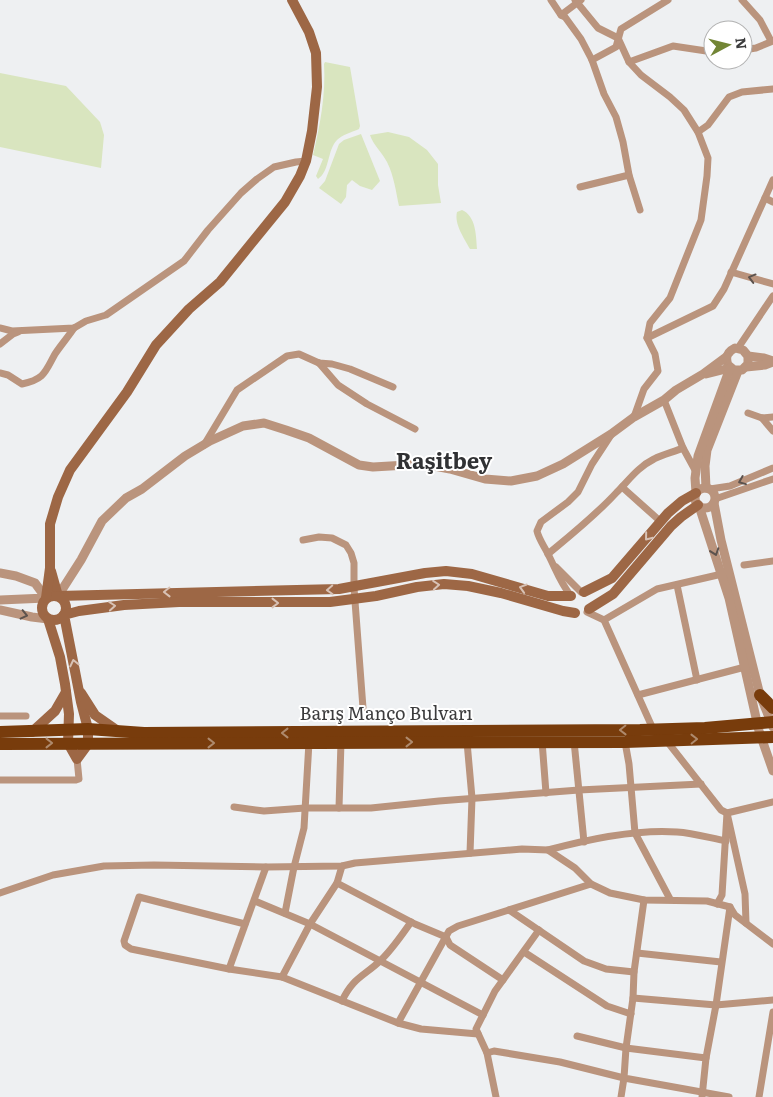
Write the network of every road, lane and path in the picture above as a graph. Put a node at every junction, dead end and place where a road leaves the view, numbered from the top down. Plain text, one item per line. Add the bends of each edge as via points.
1 (292, 0) edge
2 (551, 0) edge
3 (668, 0) edge
4 (742, 0) edge
5 (577, 1) edge
6 (561, 15) junction
7 (618, 38) junction
8 (772, 41) edge
9 (753, 48) edge
10 (703, 50) edge
11 (592, 60) junction
12 (630, 62) junction
13 (773, 90) edge
14 (698, 132) junction
15 (306, 161) junction
16 (629, 175) junction
17 (773, 180) edge
18 (580, 187) dead end
19 (765, 198) junction
20 (773, 202) edge
21 (640, 210) dead end
22 (731, 272) junction
23 (773, 284) edge
24 (773, 296) edge
25 (770, 304) edge
26 (0, 328) edge
27 (74, 328) junction
28 (24, 330) junction
29 (647, 338) junction
30 (0, 344) edge
31 (738, 348) junction
32 (748, 356) junction
33 (726, 357) junction
34 (773, 362) edge
35 (319, 363) junction
36 (738, 369) junction
37 (0, 374) edge
38 (703, 374) junction
39 (393, 388) dead end
40 (664, 400) junction
41 (748, 413) dead end
42 (634, 417) junction
43 (773, 417) edge
44 (762, 418) junction
45 (415, 429) dead end
46 (773, 430) edge
47 (611, 434) junction
48 (204, 445) junction
49 (683, 448) junction
50 (773, 468) edge
51 (695, 470) junction
52 (773, 479) edge
53 (622, 487) junction
54 (708, 488) junction
55 (696, 493) junction
56 (714, 501) junction
57 (699, 505) junction
58 (660, 521) junction
59 (303, 540) dead end
60 (548, 554) junction
61 (773, 561) edge
62 (553, 563) junction
63 (744, 565) dead end
64 (50, 568) junction
65 (0, 573) edge
66 (722, 574) junction
67 (677, 585) junction
68 (354, 588) junction
69 (583, 592) junction
70 (58, 596) junction
71 (571, 596) junction
72 (46, 598) junction
73 (356, 599) junction
74 (0, 600) edge
75 (0, 610) edge
76 (588, 610) junction
77 (575, 613) junction
78 (64, 615) junction
79 (48, 619) junction
80 (604, 620) junction
81 (745, 667) junction
82 (697, 680) junction
83 (79, 691) junction
84 (66, 692) junction
85 (638, 695) junction
86 (760, 695) junction
87 (363, 708) dead end
88 (773, 708) edge
89 (0, 716) edge
90 (26, 716) dead end
91 (769, 723) edge
92 (68, 729) junction
93 (88, 729) junction
94 (652, 729) junction
95 (118, 731) junction
96 (0, 732) edge
97 (32, 732) junction
98 (769, 738) edge
99 (666, 740) junction
100 (542, 741) junction
101 (574, 741) junction
102 (309, 742) junction
103 (340, 742) junction
104 (467, 742) junction
105 (625, 742) junction
106 (68, 743) junction
107 (0, 744) edge
108 (88, 744) junction
109 (78, 759) junction
110 (773, 771) edge
111 (0, 780) edge
112 (701, 784) junction
113 (631, 788) junction
114 (579, 790) junction
115 (546, 793) junction
116 (472, 798) junction
117 (773, 802) edge
118 (234, 807) dead end
119 (305, 808) junction
120 (339, 808) junction
121 (727, 813) junction
122 (635, 834) junction
123 (584, 842) junction
124 (726, 842) junction
125 (548, 850) junction
126 (470, 853) junction
127 (342, 866) junction
128 (266, 867) junction
129 (294, 867) junction
130 (337, 883) junction
131 (592, 884) junction
132 (0, 892) edge
133 (644, 900) junction
134 (670, 900) junction
135 (255, 901) junction
136 (718, 904) junction
137 (730, 907) junction
138 (509, 910) junction
139 (286, 913) junction
140 (411, 922) junction
141 (746, 923) junction
142 (245, 924) junction
143 (310, 924) junction
144 (539, 930) junction
145 (446, 937) junction
146 (773, 944) edge
147 (524, 952) junction
148 (637, 953) junction
149 (381, 961) junction
150 (721, 962) junction
151 (230, 969) junction
152 (634, 972) junction
153 (282, 977) junction
154 (503, 980) junction
155 (421, 982) junction
156 (633, 998) junction
157 (773, 1000) edge
158 (342, 1001) junction
159 (716, 1005) junction
160 (773, 1012) edge
161 (631, 1014) junction
162 (483, 1015) junction
163 (398, 1024) junction
164 (478, 1034) junction
165 (577, 1036) dead end
166 (626, 1048) junction
167 (487, 1053) junction
168 (706, 1058) junction
169 (624, 1078) junction
170 (702, 1095) edge
171 (496, 1097) edge
172 (621, 1097) edge
173 (729, 1097) edge
174 (759, 1097) edge

1 - 15 main road via 316,53 317,87
2 - 6 street
3 - 7 street via 621,29
4 - 8 street via 760,20
5 - 6 street
5 - 7 street via 598,28
6 - 11 street via 581,39
7 - 11 street via 616,47
7 - 12 street
8 - 9 street
10 - 12 street via 673,46
11 - 16 street via 616,117
12 - 14 street via 684,110
13 - 14 street via 742,92 730,97 708,125
14 - 29 street via 708,158 701,220 670,298 650,323
15 - 27 street via 274,167 257,179 208,230 184,261 106,315
15 - 64 main road via 285,202 220,282 189,309 156,346 70,470 50,524
16 - 18 street
16 - 21 street
17 - 19 street
19 - 20 street
19 - 22 street
23 -> 22 street
22 - 29 street via 713,306
24 - 25 street
25 - 31 street
26 - 28 street
27 - 28 street
27 - 37 street via 47,371 34,381 22,384
28 - 30 street
29 - 42 street via 655,354 658,371 644,389
31 - 32 street
31 - 33 street via 731,350
32 - 34 street
32 - 36 street via 748,364
33 - 36 street via 726,361
33 - 38 street
34 - 36 street
35 - 39 street via 350,369
35 - 45 street via 338,385
35 - 48 street via 299,354 287,356 252,379 237,390
36 - 38 street
36 - 51 street via 698,456
36 - 54 street via 707,450 704,466
38 - 40 street
40 - 42 street
40 - 49 street
41 - 44 street
42 - 47 street
43 - 44 street
44 - 46 street
47 - 48 street via 563,464 537,476 510,481 485,479 424,464 359,465 309,438 264,423 243,426
47 - 60 street via 578,492 541,522 538,538
48 - 70 street via 126,498 102,521
49 - 51 street
49 - 53 street via 654,458
50 -> 54 street via 730,486
51 - 55 street
52 - 56 street
53 - 58 street
53 - 60 street
54 - 55 street
54 - 56 street via 713,491
55 - 57 street
55 - 58 main road via 682,500
56 - 57 street via 707,507
56 - 86 street
57 -> 66 street
57 - 76 main road via 671,526 613,594
58 -> 69 main road via 612,578
59 - 68 street via 332,538 346,545 354,563
60 - 62 street
61 - 63 street
62 - 69 street
62 - 71 street via 562,586
64 - 70 main road
64 - 72 main road
65 - 72 street via 35,583
66 - 67 street
66 - 81 street
67 - 80 street via 657,589
67 - 82 street
68 -> 70 main road
71 -> 68 main road via 548,596 472,574 446,571
68 - 73 street
69 - 71 main road
69 - 76 main road via 590,600
70 - 72 main road
70 - 78 main road via 66,604
71 - 77 main road via 569,604
72 - 74 street
72 - 79 main road via 42,609
73 -> 77 main road via 444,584 501,593
78 -> 73 main road via 124,605
73 - 87 street
75 -> 79 street
76 - 77 main road
76 - 80 street
78 - 79 main road via 59,619
83 -> 78 main road
79 - 84 main road via 60,657
80 - 85 street
81 - 82 street
81 - 91 street
82 - 85 street
83 - 93 main road
83 - 95 main road via 95,715
84 - 92 main road
84 - 97 main road via 55,711
85 - 94 street
86 - 88 highway
86 - 91 street
89 - 90 street
91 - 94 highway, Barış Manço Bulvarı
91 - 98 street
92 - 93 highway, Barış Manço Bulvarı
92 - 97 highway, Barış Manço Bulvarı
92 - 106 main road
93 - 95 highway, Barış Manço Bulvarı
93 - 108 main road
94 -> 95 highway, Barış Manço Bulvarı via 332,733
96 - 97 highway, Barış Manço Bulvarı
99 -> 98 highway, Barış Manço Bulvarı
98 - 110 street
99 - 105 highway, Barış Manço Bulvarı
99 - 112 street
100 - 101 highway, Barış Manço Bulvarı
100 - 104 highway, Barış Manço Bulvarı
100 - 115 street
101 - 105 highway, Barış Manço Bulvarı
101 - 114 street
102 - 103 highway, Barış Manço Bulvarı
108 -> 102 highway, Barış Manço Bulvarı
102 - 119 street
103 -> 104 highway, Barış Manço Bulvarı
103 - 120 street
104 - 116 street
105 - 113 street
107 -> 106 highway, Barış Manço Bulvarı
106 - 108 highway, Barış Manço Bulvarı
106 - 109 main road
108 - 109 main road
109 - 111 street via 79,779 76,780
112 - 113 street
112 - 121 street
113 - 114 street
113 - 122 street
114 - 115 street
114 - 123 street
115 - 116 street
116 - 120 street
116 - 126 street
117 - 121 street
118 - 119 street via 264,811
119 - 120 street
119 - 129 street via 304,828
121 - 124 street
121 - 141 street via 745,894
122 - 123 street
122 - 124 street via 677,832
122 - 134 street
123 - 125 street
124 - 136 street via 722,895
125 - 126 street
125 - 131 street
126 - 127 street
127 - 129 street
127 - 130 street
128 - 129 street
128 - 132 street via 104,866 53,875
128 - 135 street
129 - 139 street
130 - 140 street
130 - 143 street
131 - 133 street via 610,893
131 - 138 street
133 - 134 street
133 - 148 street
134 - 136 street
135 - 139 street
135 - 142 street
136 - 137 street
137 - 141 street
137 - 150 street
138 - 144 street
138 - 145 street via 458,926
139 - 143 street
140 - 145 street
140 - 149 street
141 - 146 street
142 - 151 street
142 - 151 street via 139,897 127,930 124,941 128,948
143 - 149 street
143 - 153 street
144 - 147 street
144 - 152 street via 584,961 606,969
145 - 154 street via 450,945
145 - 155 street
147 - 154 street
147 - 161 street via 607,1006
148 - 150 street
148 - 152 street
149 - 155 street
149 - 158 street via 353,982
150 - 159 street
151 - 153 street
152 - 156 street
153 - 158 street
154 - 162 street
155 - 162 street
155 - 163 street
156 - 159 street
156 - 161 street
157 - 159 street
158 - 163 street
159 - 168 street
160 - 174 street
161 - 166 street
162 - 164 street via 476,1028
163 - 164 street
164 - 167 street
165 - 166 street
166 - 168 street
166 - 169 street
167 - 169 street via 494,1051 560,1062
167 - 171 street
168 - 170 street
169 - 170 street
169 - 172 street
170 - 173 street

